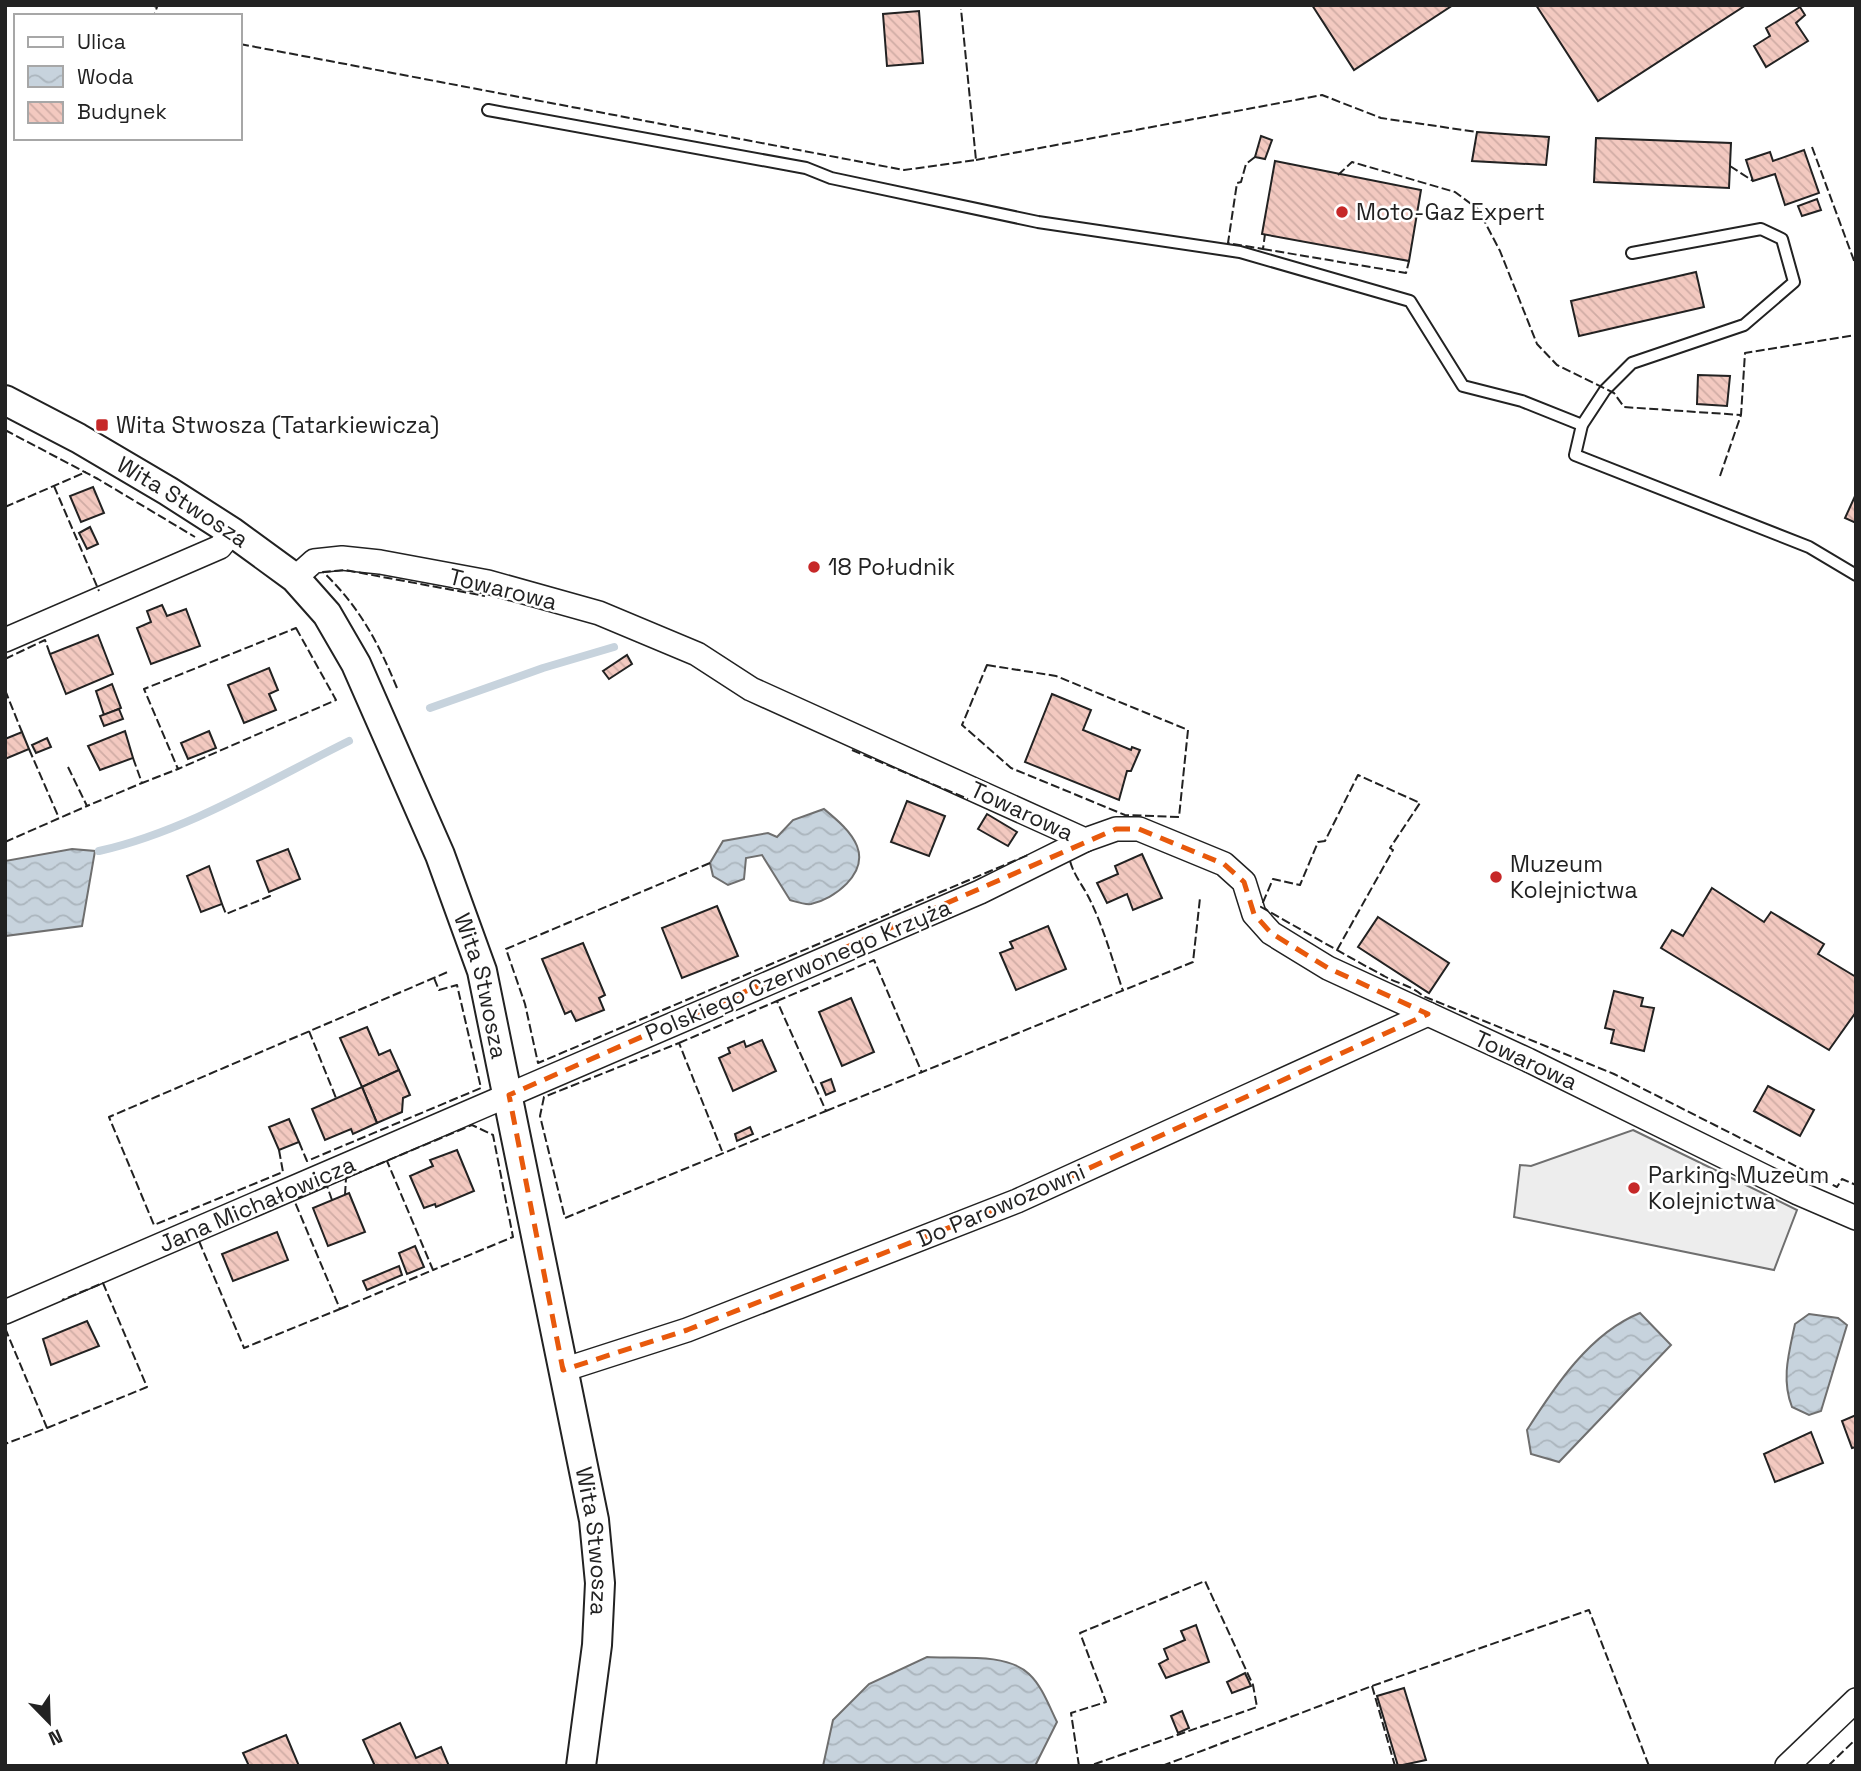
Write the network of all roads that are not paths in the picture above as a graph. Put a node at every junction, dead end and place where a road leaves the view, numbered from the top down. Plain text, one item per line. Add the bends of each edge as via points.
1 (488, 110) dead end
2 (1632, 253) dead end
3 (5, 400) edge
4 (1582, 425) junction
5 (232, 532) junction
6 (1856, 575) edge
7 (295, 578) junction
8 (5, 640) edge
9 (1085, 839) junction
10 (1428, 1014) junction
11 (509, 1095) junction
12 (1856, 1218) edge
13 (5, 1312) edge
14 (563, 1370) junction
15 (1856, 1700) edge
16 (581, 1766) edge
17 (1787, 1766) edge

1 - 4 lane via 806,168 831,178 1038,222 1240,252 1410,301 1463,386 1522,401
2 - 4 lane via 1761,229 1782,239 1794,282 1744,325 1632,363 1605,390
3 - 5 street, Wita Stwosza via 78,438
4 - 6 lane via 1575,456 1809,547
5 - 7 street, Wita Stwosza
5 - 8 street via 220,547
7 - 9 street, Towarowa via 314,561 380,562 488,582 599,613 697,654 751,690
7 - 11 street, Wita Stwosza via 327,614 356,664 444,866 482,971
9 - 10 street, Towarowa via 1116,829 1139,829 1224,864 1244,882 1254,914 1271,933 1328,968
9 - 11 street, Polskiego Czerwonego Krzyża via 980,892
10 - 12 street, Towarowa
10 - 14 street, Do Parowozowni via 1017,1201 687,1330
11 - 13 street, Jana Michałowicza
11 - 14 street, Wita Stwosza
14 - 16 street, Wita Stwosza via 594,1520 600,1583
15 - 17 street

